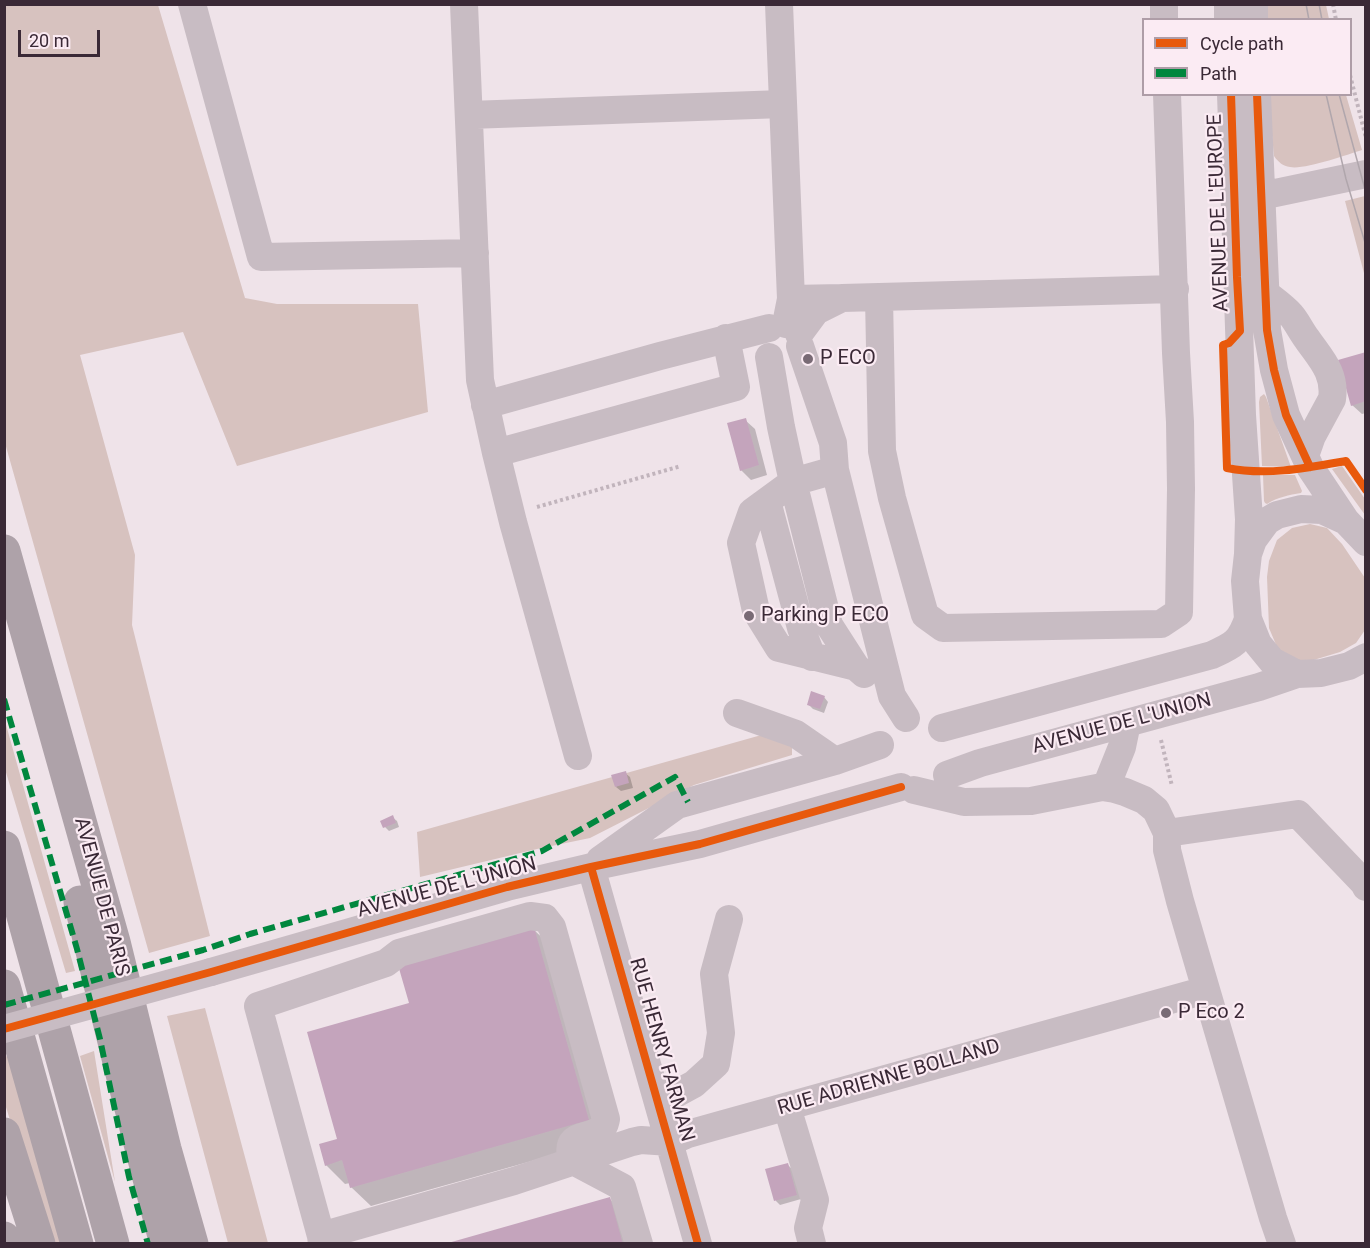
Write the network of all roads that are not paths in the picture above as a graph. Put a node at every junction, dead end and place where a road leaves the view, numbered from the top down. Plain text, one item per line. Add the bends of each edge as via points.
1 (192, 4) edge
2 (465, 4) edge
3 (778, 4) edge
4 (1167, 96) edge
5 (1231, 96) edge
6 (1257, 96) edge
7 (783, 104) junction
8 (469, 115) junction
9 (1365, 174) edge
10 (1261, 196) junction
11 (475, 253) junction
12 (1175, 289) junction
13 (1265, 293) junction
14 (879, 297) junction
15 (789, 326) junction
16 (726, 338) junction
17 (485, 405) junction
18 (496, 453) junction
19 (1305, 456) junction
20 (835, 470) junction
21 (793, 482) junction
22 (767, 501) junction
23 (1346, 521) junction
24 (1365, 542) edge
25 (4, 551) edge
26 (1248, 554) junction
27 (1248, 619) junction
28 (812, 657) junction
29 (1365, 657) edge
30 (856, 667) junction
31 (1297, 674) junction
32 (899, 707) junction
33 (737, 713) dead end
34 (1127, 723) junction
35 (942, 728) junction
36 (880, 745) junction
37 (578, 756) dead end
38 (835, 761) junction
39 (947, 774) junction
40 (1106, 787) junction
41 (908, 789) junction
42 (1167, 833) junction
43 (84, 834) junction
44 (4, 848) edge
45 (591, 867) junction
46 (1365, 887) edge
47 (729, 919) dead end
48 (4, 986) edge
49 (1206, 990) junction
50 (4, 1029) edge
51 (659, 1102) junction
52 (787, 1107) junction
53 (4, 1134) edge
54 (670, 1142) junction
55 (573, 1161) junction
56 (4, 1238) edge
57 (322, 1240) edge
58 (6, 1244) edge
59 (39, 1244) edge
60 (77, 1244) edge
61 (114, 1244) edge
62 (166, 1244) edge
63 (192, 1244) edge
64 (639, 1244) edge
65 (698, 1244) edge
66 (812, 1244) edge
67 (1282, 1244) edge

1 - 11 street via 261,256
2 - 8 street
3 - 7 street
4 - 12 street
5 - 26 street, AVENUE DE L'EUROPE
6 - 10 street
7 - 8 street
7 - 15 street
8 - 11 street
9 - 10 street
10 - 13 street
11 - 17 street via 480,380
12 - 14 street
12 - 14 street via 1181,489 1179,612 1161,624 943,628 925,615 882,451
13 - 19 street via 1274,370 1286,415
13 - 19 street via 1292,315 1328,371 1332,399
14 - 15 street via 842,298
15 - 16 street
15 - 20 street via 833,443
15 - 21 street via 763,339 763,345 769,357
16 - 17 street
16 - 18 street via 736,387
17 - 18 street
18 - 37 street
19 - 23 street
20 - 21 street
20 - 32 street
21 - 22 street
21 - 30 street via 829,625
22 - 28 street
22 - 28 street via 752,512 741,543 756,611 779,648
23 - 24 street
23 - 26 street via 1322,510 1301,509 1277,515 1260,530
25 - 43 highway, AVENUE DE PARIS
26 - 27 street, AVENUE DE L'EUROPE
27 - 31 street, AVENUE DE L'EUROPE via 1258,644 1272,661
27 - 35 street via 1243,635 1230,647 1212,655
28 - 30 street
29 - 31 street, AVENUE DE L'UNION via 1321,673
30 - 32 street
31 - 34 street, AVENUE DE L'UNION
32 - 35 street
32 - 36 street via 894,724
33 - 38 street via 796,734
34 - 39 street, AVENUE DE L'UNION
34 - 40 street
35 - 39 street via 953,750
36 - 38 street, AVENUE DE L'UNION
36 - 41 street via 883,770 891,780
38 - 45 street, AVENUE DE L'UNION via 677,805
39 - 41 street, AVENUE DE L'UNION via 926,789
40 - 41 street via 1031,801 964,802
40 - 42 street via 1144,800 1156,810
41 - 45 street, AVENUE DE L'UNION via 700,844
42 - 46 street via 1298,814
42 - 49 street via 1167,850
43 - 62 highway via 76,872 79,898
43 - 63 highway, AVENUE DE PARIS
44 - 61 highway
45 - 50 street, AVENUE DE L'UNION, bridge via 507,887
45 - 51 street, RUE HENRY FARMAN
47 - 51 street via 714,974 721,1033 716,1064 694,1084
48 - 60 highway
49 - 52 street, RUE ADRIENNE BOLLAND
49 - 67 street
51 - 54 street, RUE HENRY FARMAN
52 - 54 street, RUE ADRIENNE BOLLAND
52 - 66 street via 815,1200 808,1228
53 - 59 highway
54 - 55 street, RUE ADRIENNE BOLLAND via 641,1140
54 - 65 street, RUE HENRY FARMAN
55 - 57 street, RUE ADRIENNE BOLLAND
55 - 57 street via 570,1149 574,1140 600,1131 606,1119 552,927 545,918 530,916 399,953 386,963 258,1006
55 - 64 street via 622,1187
56 - 58 highway

